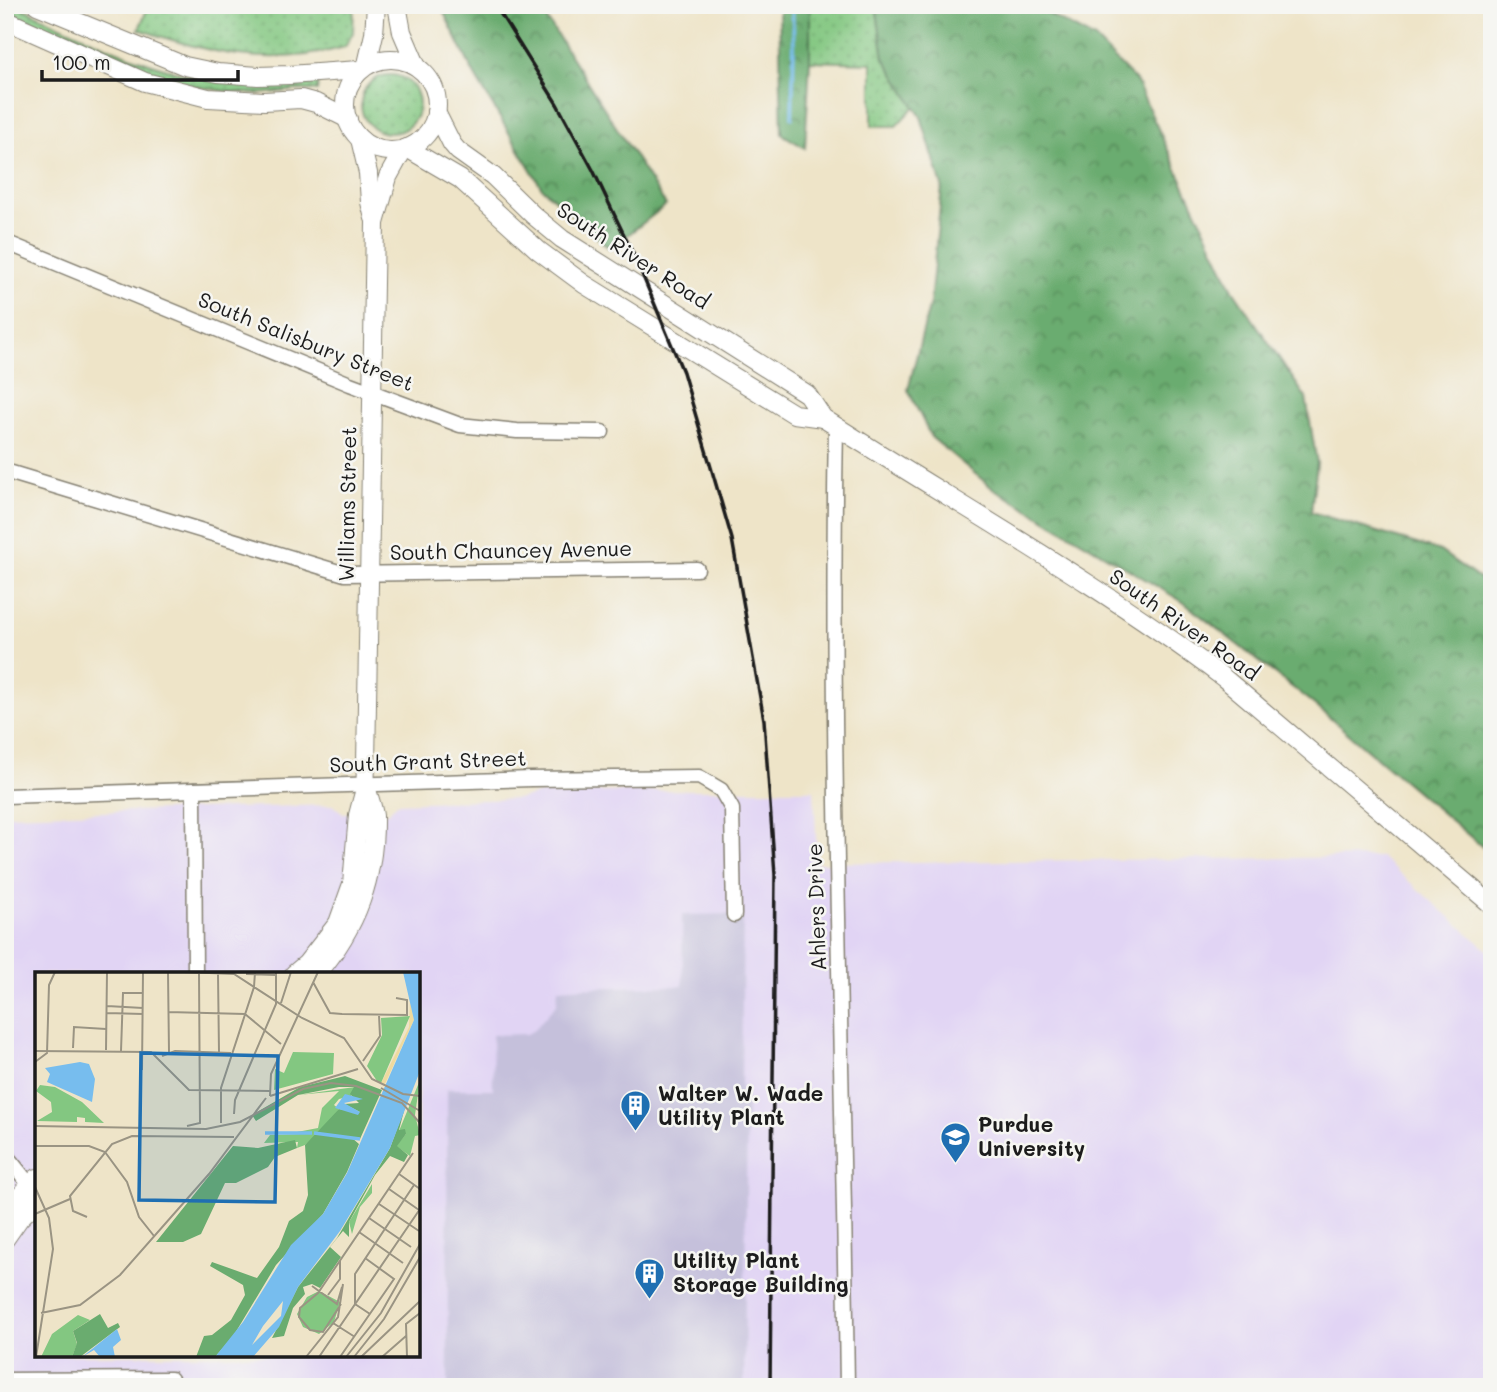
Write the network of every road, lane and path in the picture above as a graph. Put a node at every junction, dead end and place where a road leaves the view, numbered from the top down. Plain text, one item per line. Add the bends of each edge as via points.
1 (37, 5) edge
2 (376, 5) edge
3 (397, 5) edge
4 (5, 20) edge
5 (363, 67) junction
6 (417, 67) junction
7 (436, 112) junction
8 (348, 119) junction
9 (359, 139) junction
10 (405, 149) junction
11 (375, 223) junction
12 (5, 242) edge
13 (373, 391) junction
14 (829, 422) junction
15 (602, 432) dead end
16 (5, 471) edge
17 (697, 569) dead end
18 (370, 575) junction
19 (366, 785) junction
20 (194, 790) junction
21 (5, 796) edge
22 (1492, 905) edge
23 (734, 915) dead end
24 (195, 972) edge
25 (296, 972) edge
26 (319, 972) edge
27 (5, 1154) edge
28 (33, 1181) edge
29 (35, 1203) edge
30 (5, 1212) edge
31 (5, 1239) edge
32 (171, 1379) dead end
33 (5, 1380) edge
34 (847, 1387) edge

1 - 5 main road via 185,66 218,73 268,76
2 - 5 main road via 374,34
3 - 6 main road via 402,32
4 - 8 main road via 145,82 208,98 301,99
5 - 6 main road via 392,60
5 - 8 main road via 347,92
6 - 7 main road via 433,87
7 - 10 main road via 426,133
7 - 14 main road, South River Road via 452,144 562,239 807,394
8 - 9 main road
9 - 10 main road via 374,147
9 - 11 main road, Williams Street
10 - 11 main road, Williams Street via 388,177
10 - 14 main road, South River Road via 460,179 538,250 584,284 794,415
11 - 13 main road, Williams Street
12 - 13 street, South Salisbury Street
13 - 15 street, South Salisbury Street via 470,427
13 - 18 main road, Williams Street
14 - 22 main road, South River Road via 1195,657
14 - 34 street, Ahlers Drive
16 - 18 street, South Chauncey Avenue via 345,574
17 - 18 street, South Chauncey Avenue
18 - 19 main road, Williams Street
19 - 20 street, South Grant Street
19 - 23 street, South Grant Street via 699,776 721,790 732,809
19 - 25 main road, Williams Street via 358,814 352,884 338,923
19 - 26 main road, Williams Street via 374,813 372,865 354,920
20 - 21 street, South Grant Street
20 - 24 street
27 - 28 street
28 - 30 main road
29 - 31 main road
32 - 33 street

